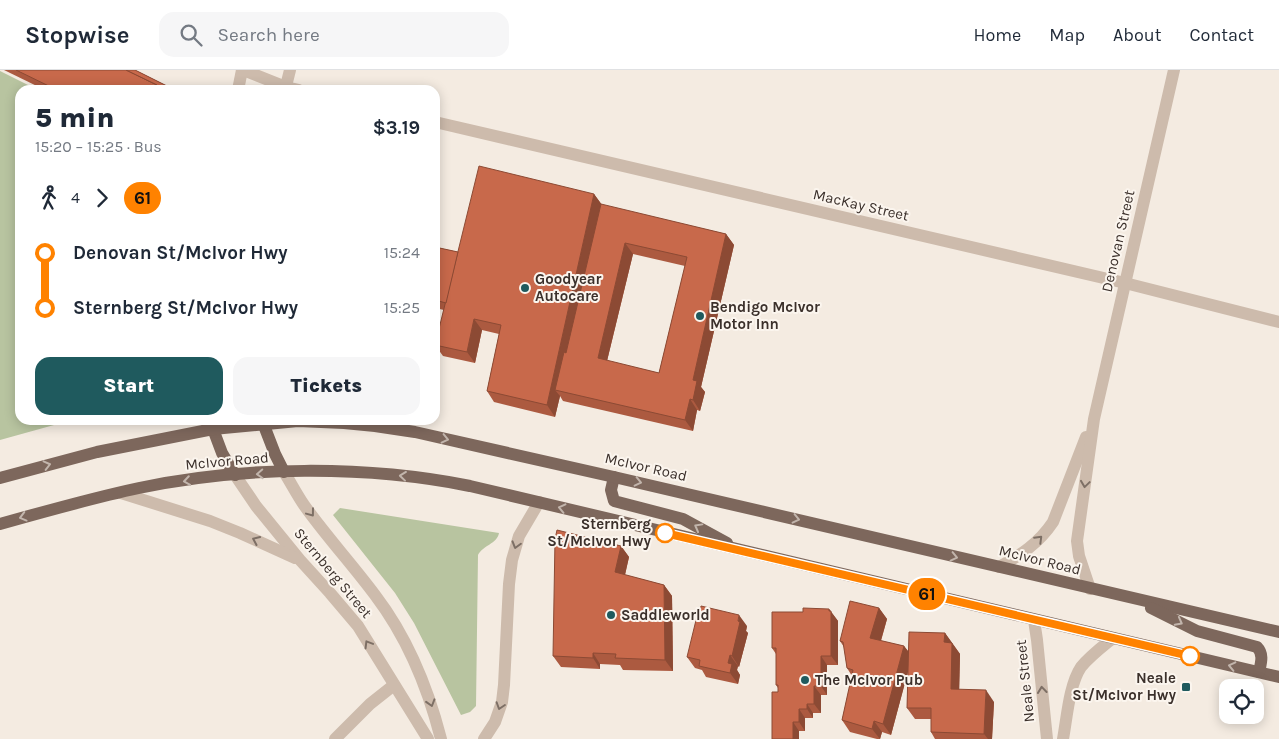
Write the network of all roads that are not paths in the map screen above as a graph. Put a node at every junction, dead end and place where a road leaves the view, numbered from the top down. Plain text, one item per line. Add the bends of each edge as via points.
1 (243, 70) edge
2 (290, 70) edge
3 (1174, 70) edge
4 (239, 85) edge
5 (278, 85) edge
6 (286, 85) edge
7 (440, 123) edge
8 (1125, 283) junction
9 (1279, 322) edge
10 (1094, 418) junction
11 (207, 425) edge
12 (211, 425) edge
13 (264, 425) edge
14 (360, 425) edge
15 (284, 472) junction
16 (235, 475) junction
17 (614, 477) junction
18 (0, 478) edge
19 (121, 493) junction
20 (539, 502) junction
21 (0, 524) edge
22 (740, 550) junction
23 (300, 560) junction
24 (999, 567) junction
25 (1090, 589) junction
26 (1136, 600) junction
27 (1034, 620) junction
28 (1279, 632) edge
29 (1113, 638) junction
30 (1259, 672) junction
31 (1279, 677) edge
32 (394, 685) junction
33 (335, 739) edge
34 (428, 739) edge
35 (441, 739) edge
36 (484, 739) edge
37 (1047, 739) edge
38 (1063, 739) edge

1 - 4 street
1 - 5 street
2 - 6 street
3 - 8 street, Denovan Street
7 - 8 street, MacKay Street
8 - 9 street, MacKay Street
8 - 10 street, Denovan Street
24 -> 10 street, Denovan Street via 1026,552 1053,522
10 -> 25 street, Denovan Street via 1077,541
18 -> 11 main road, McIvor Road
12 - 16 main road, Sternberg Street
13 - 15 main road, Sternberg Street
14 -> 17 main road, McIvor Road via 415,432
15 -> 16 main road, McIvor Road
20 -> 15 main road, McIvor Road via 410,476 333,471
15 -> 35 street, Sternberg Street via 304,504 376,596 398,630 429,696
16 -> 19 main road, McIvor Road
16 - 23 street, Sternberg Street
22 -> 17 main road via 683,519 614,501 611,490
17 -> 24 main road, McIvor Road
19 -> 21 main road, McIvor Road
23 -> 19 street via 210,521
22 -> 20 main road, McIvor Road
20 -> 36 street via 519,536 512,560 504,685 494,722
22 - 27 main road, McIvor Road
32 -> 23 street, Sternberg Street via 358,626
24 - 25 main road, McIvor Road
25 - 26 main road, McIvor Road
26 - 28 main road, McIvor Road
26 -> 30 main road via 1197,632 1257,647 1262,657
27 - 29 main road, McIvor Road
37 -> 27 street, Neale Street
30 -> 29 main road, McIvor Road
29 - 38 street via 1084,664 1078,674
30 - 31 main road, McIvor Road
32 - 33 street
32 - 34 street, Sternberg Street

